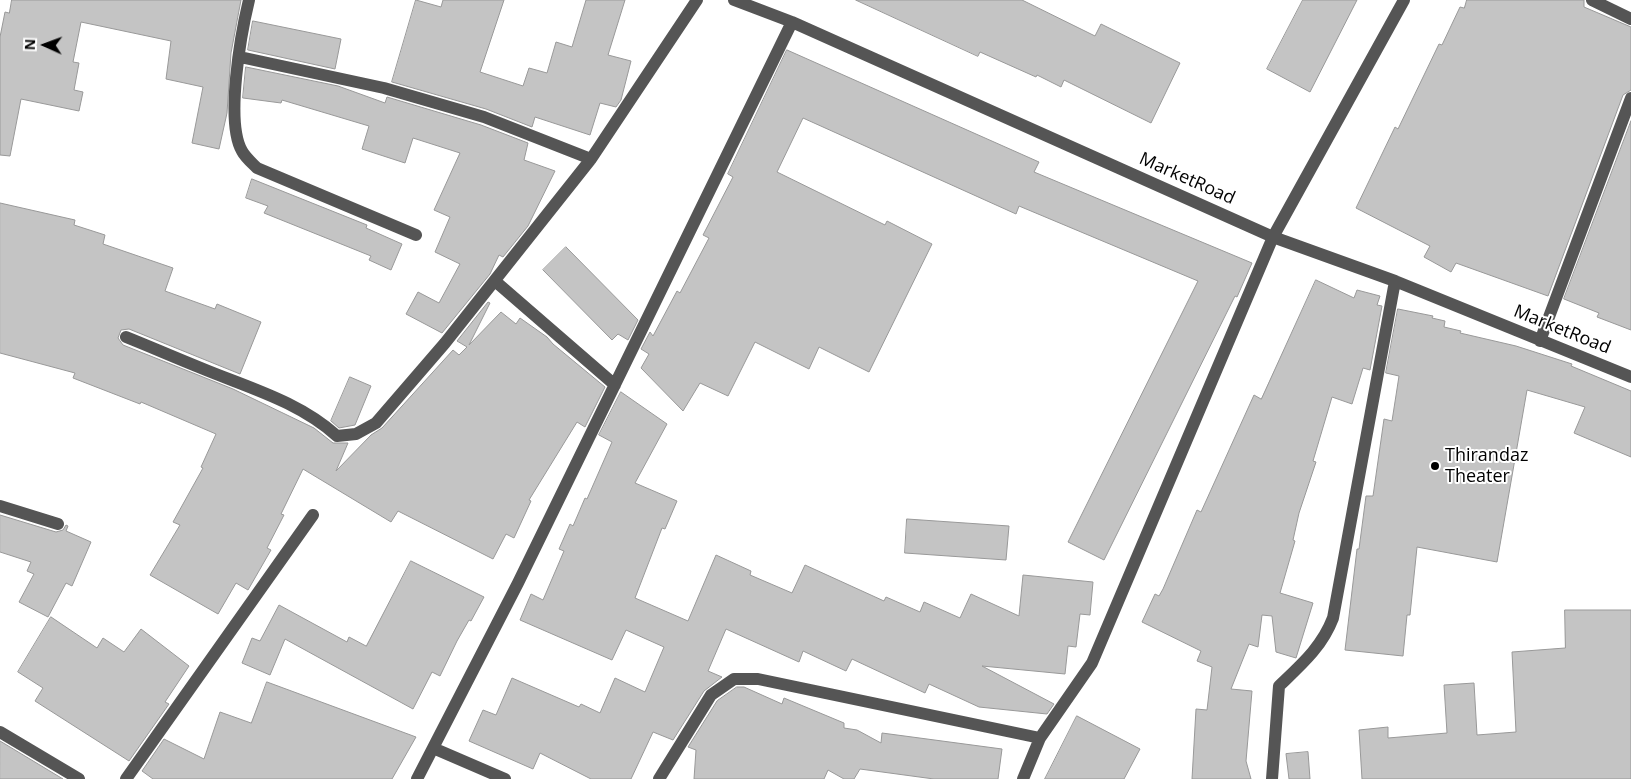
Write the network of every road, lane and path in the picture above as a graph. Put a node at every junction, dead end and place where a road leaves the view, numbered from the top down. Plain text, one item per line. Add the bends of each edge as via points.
1 (249, 0) edge
2 (697, 0) edge
3 (734, 0) edge
4 (1404, 0) edge
5 (1592, 0) edge
6 (1631, 19) edge
7 (792, 22) junction
8 (240, 57) junction
9 (1631, 98) edge
10 (592, 160) junction
11 (416, 235) dead end
12 (1273, 237) junction
13 (494, 281) junction
14 (1395, 281) junction
15 (126, 337) dead end
16 (1540, 341) junction
17 (1631, 376) edge
18 (615, 385) junction
19 (0, 506) edge
20 (313, 515) dead end
21 (58, 524) dead end
22 (0, 732) edge
23 (1040, 738) junction
24 (433, 748) junction
25 (79, 779) edge
26 (126, 779) edge
27 (417, 779) edge
28 (505, 779) edge
29 (659, 779) edge
30 (1023, 779) edge
31 (1272, 779) edge

1 - 8 street
2 - 10 street
3 - 7 street, MarketRoad
4 - 12 street
5 - 6 street
7 - 12 street, MarketRoad
7 - 18 street
8 - 10 street via 384,88 484,117
8 - 11 street via 234,104 235,132 242,151 257,168
9 - 16 street
10 - 13 street
12 - 14 street, MarketRoad
12 - 23 street via 1092,663
13 - 15 street via 376,423 356,434 337,436 322,422 277,396
13 - 18 street
14 - 16 street, MarketRoad
14 - 31 street via 1333,618 1326,636 1313,653 1279,686
16 - 17 street, MarketRoad
18 - 24 street
19 - 21 street
20 - 26 street
22 - 25 street
23 - 29 street via 758,679 734,679 711,695
23 - 30 street
24 - 27 street
24 - 28 street

